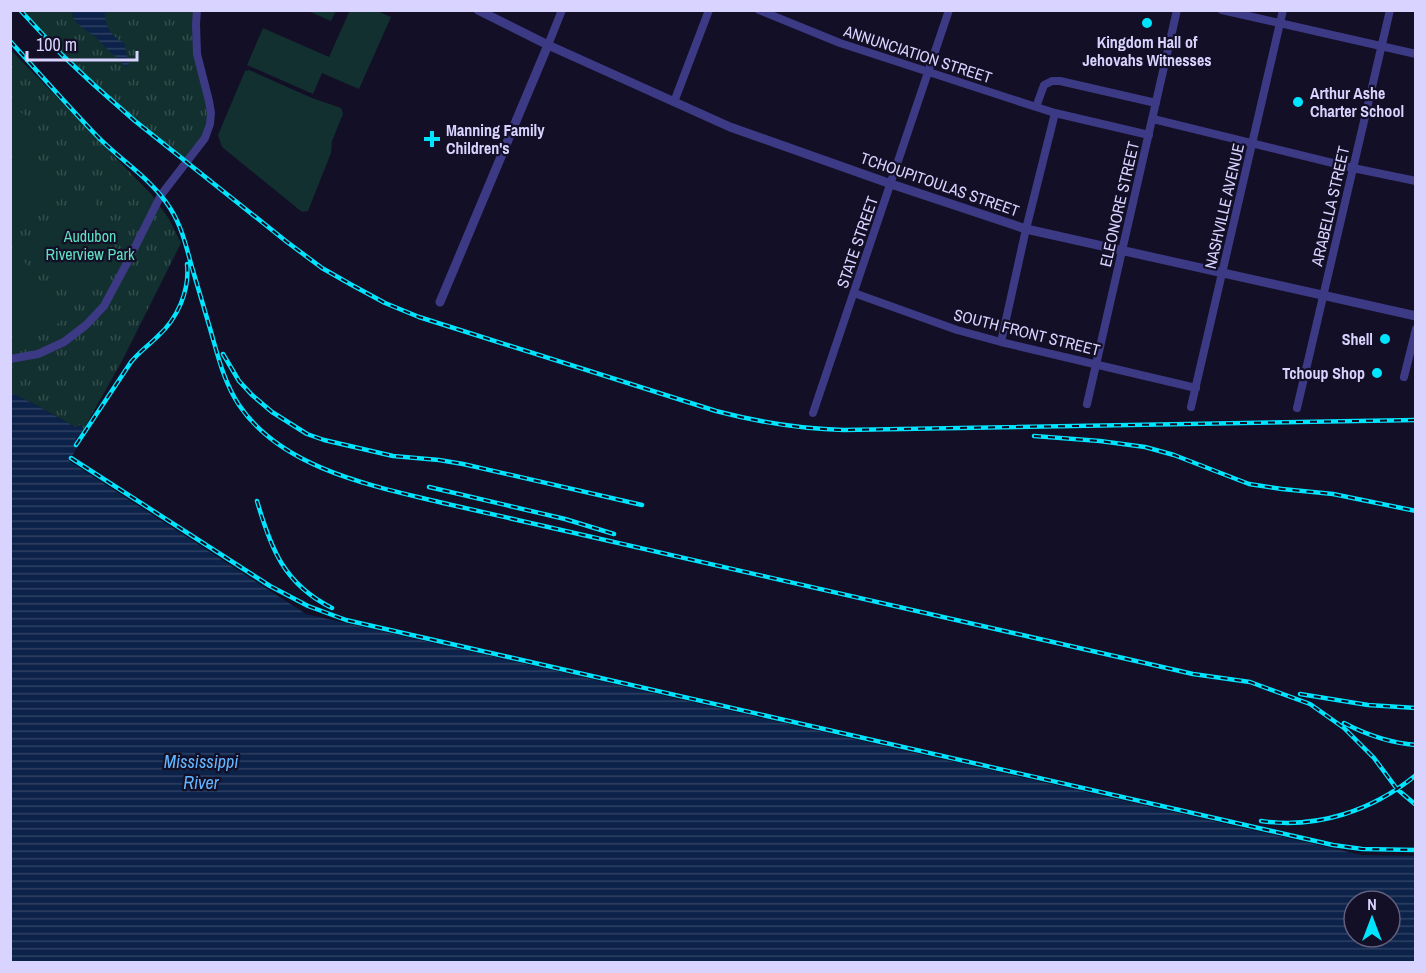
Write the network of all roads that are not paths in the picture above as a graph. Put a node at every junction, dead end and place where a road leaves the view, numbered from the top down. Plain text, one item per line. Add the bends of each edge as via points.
1 (197, 10) edge
2 (478, 10) edge
3 (562, 10) edge
4 (709, 10) edge
5 (759, 10) edge
6 (949, 10) edge
7 (1177, 10) edge
8 (1222, 10) edge
9 (1283, 10) edge
10 (1390, 10) edge
11 (1280, 23) junction
12 (548, 45) junction
13 (1381, 47) junction
14 (1416, 54) edge
15 (929, 72) junction
16 (674, 102) junction
17 (1156, 103) junction
18 (1036, 107) junction
19 (1054, 113) junction
20 (1153, 119) junction
21 (1149, 135) junction
22 (1252, 143) junction
23 (1353, 168) junction
24 (1416, 181) edge
25 (891, 184) junction
26 (1026, 229) junction
27 (1122, 250) junction
28 (1222, 273) junction
29 (854, 293) junction
30 (1324, 297) junction
31 (440, 302) dead end
32 (1416, 316) edge
33 (1416, 329) edge
34 (1001, 342) junction
35 (10, 358) edge
36 (1096, 364) junction
37 (1404, 376) dead end
38 (1196, 388) junction
39 (1087, 404) dead end
40 (1191, 407) dead end
41 (1297, 408) dead end
42 (813, 414) dead end

1 - 35 street via 198,54 211,113 206,138 161,195 104,306 64,342 38,354
2 - 12 street, TCHOUPITOULAS STREET
3 - 12 street
4 - 16 street
5 - 15 street, ANNUNCIATION STREET via 840,43
6 - 15 street, STATE STREET
7 - 17 street, ELEONORE STREET
8 - 11 street
9 - 11 street, NASHVILLE AVENUE
10 - 13 street, ARABELLA STREET
11 - 13 street
11 - 22 street, NASHVILLE AVENUE
12 - 16 street, TCHOUPITOULAS STREET
12 - 31 street
13 - 14 street
13 - 23 street, ARABELLA STREET
15 - 18 street, ANNUNCIATION STREET
15 - 25 street, STATE STREET
16 - 25 street, TCHOUPITOULAS STREET via 730,127
17 - 18 street via 1052,81 1044,85
17 - 20 street, ELEONORE STREET
18 - 19 street, ANNUNCIATION STREET
19 - 21 street, ANNUNCIATION STREET
19 - 26 street
20 - 21 street, ELEONORE STREET
20 - 22 street
21 - 27 street, ELEONORE STREET
22 - 23 street
22 - 28 street, NASHVILLE AVENUE
23 - 24 street
23 - 30 street, ARABELLA STREET
25 - 26 street, TCHOUPITOULAS STREET
25 - 29 street, STATE STREET
26 - 27 street, TCHOUPITOULAS STREET
26 - 34 street
27 - 28 street, TCHOUPITOULAS STREET
27 - 36 street, ELEONORE STREET
28 - 30 street, TCHOUPITOULAS STREET
28 - 38 street, NASHVILLE AVENUE
29 - 34 street, SOUTH FRONT STREET
29 - 42 street, STATE STREET
30 - 32 street, TCHOUPITOULAS STREET
30 - 41 street, ARABELLA STREET
33 - 37 street
34 - 36 street, SOUTH FRONT STREET
36 - 38 street, SOUTH FRONT STREET
36 - 39 street, ELEONORE STREET
38 - 40 street, NASHVILLE AVENUE

